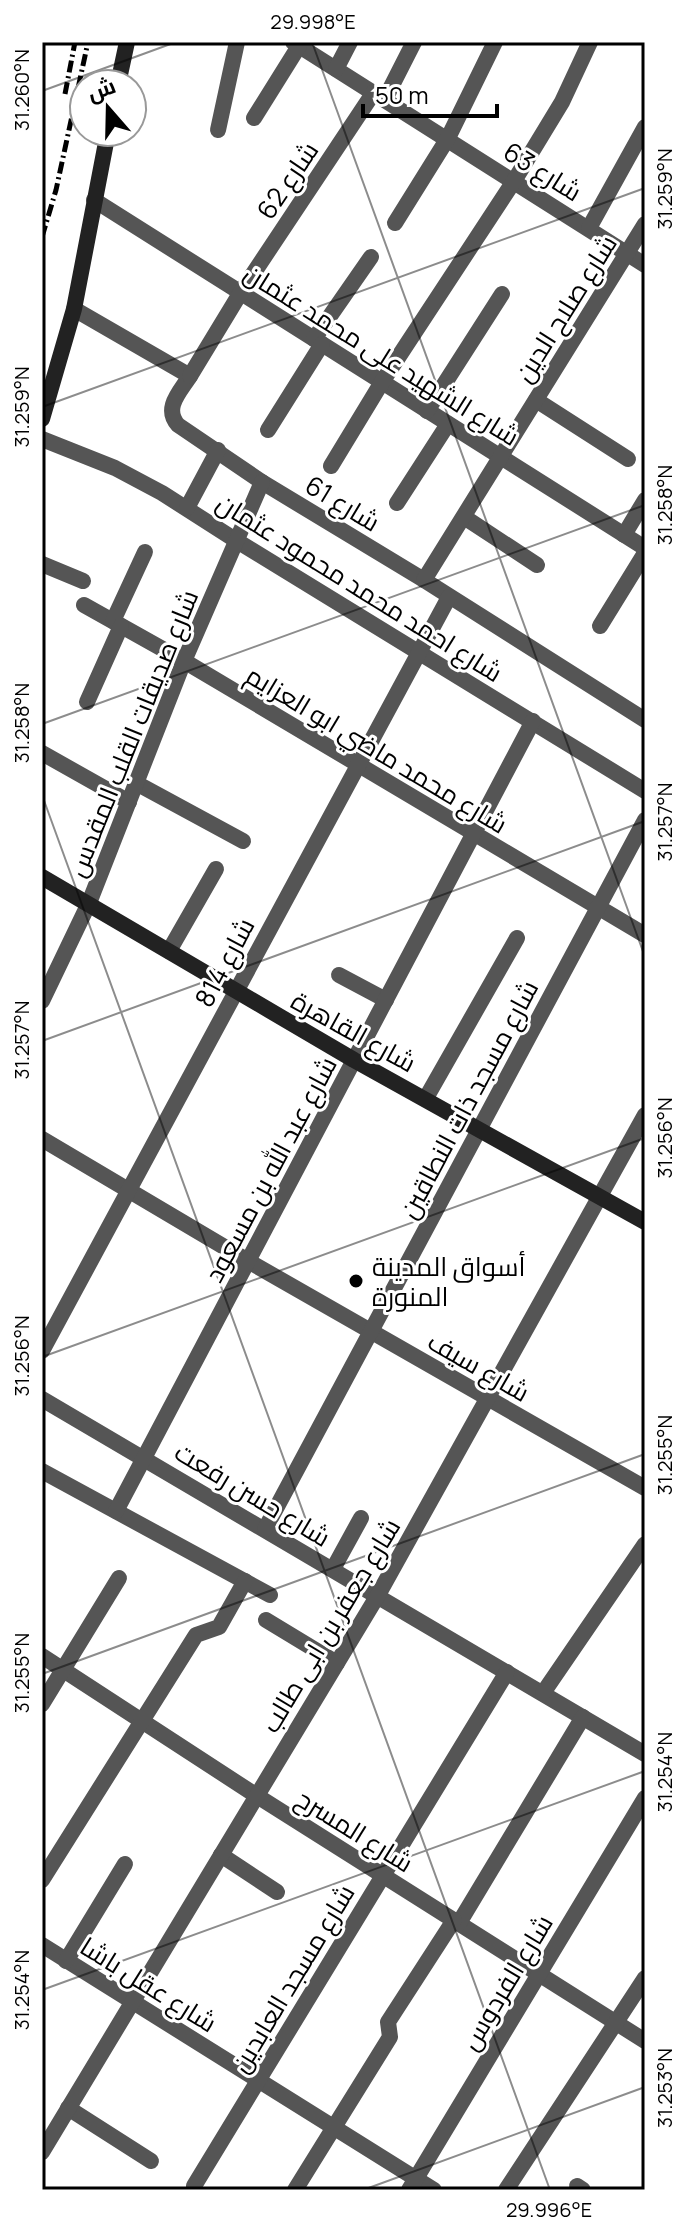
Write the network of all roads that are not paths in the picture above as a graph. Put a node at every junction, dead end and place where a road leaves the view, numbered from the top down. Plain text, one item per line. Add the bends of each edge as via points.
1 (127, 42) edge
2 (237, 42) edge
3 (350, 42) edge
4 (414, 42) edge
5 (495, 42) edge
6 (590, 42) edge
7 (296, 44) edge
8 (121, 68) edge
9 (336, 69) junction
10 (379, 95) junction
11 (254, 118) dead end
12 (645, 127) edge
13 (218, 130) dead end
14 (448, 138) junction
15 (105, 148) edge
16 (514, 181) junction
17 (94, 200) junction
18 (395, 223) dead end
19 (645, 224) edge
20 (589, 228) junction
21 (626, 253) junction
22 (371, 257) dead end
23 (645, 265) edge
24 (241, 292) junction
25 (502, 294) dead end
26 (74, 309) junction
27 (318, 341) junction
28 (190, 376) junction
29 (382, 382) junction
30 (536, 400) junction
31 (427, 411) junction
32 (42, 419) edge
33 (448, 424) junction
34 (268, 430) dead end
35 (42, 439) edge
36 (218, 450) junction
37 (501, 457) junction
38 (628, 459) dead end
39 (331, 466) dead end
40 (262, 482) junction
41 (645, 500) edge
42 (397, 503) dead end
43 (187, 508) junction
44 (464, 517) junction
45 (624, 535) junction
46 (237, 541) junction
47 (645, 550) edge
48 (145, 552) dead end
49 (42, 564) edge
50 (537, 565) dead end
51 (424, 580) junction
52 (83, 581) dead end
53 (449, 597) junction
54 (84, 605) dead end
55 (117, 624) junction
56 (600, 626) dead end
57 (419, 652) junction
58 (184, 661) junction
59 (87, 702) dead end
60 (645, 720) edge
61 (533, 721) junction
62 (42, 753) edge
63 (357, 766) junction
64 (136, 783) junction
65 (645, 791) edge
66 (129, 802) junction
67 (645, 820) edge
68 (473, 834) junction
69 (243, 841) dead end
70 (216, 869) dead end
71 (42, 877) edge
72 (89, 903) junction
73 (598, 907) junction
74 (645, 935) edge
75 (517, 938) dead end
76 (169, 951) junction
77 (339, 975) dead end
78 (44, 990) edge
79 (236, 991) junction
80 (386, 1000) junction
81 (354, 1060) junction
82 (426, 1098) junction
83 (645, 1115) edge
84 (479, 1129) junction
85 (42, 1139) edge
86 (128, 1191) junction
87 (601, 1197) junction
88 (645, 1222) edge
89 (248, 1261) junction
90 (370, 1332) junction
91 (42, 1351) edge
92 (488, 1400) junction
93 (46, 1402) edge
94 (42, 1420) edge
95 (144, 1458) junction
96 (42, 1471) edge
97 (645, 1488) edge
98 (116, 1511) junction
99 (361, 1518) dead end
100 (265, 1529) junction
101 (645, 1544) edge
102 (333, 1569) junction
103 (119, 1578) dead end
104 (245, 1581) junction
105 (270, 1595) dead end
106 (378, 1595) junction
107 (266, 1620) dead end
108 (42, 1656) edge
109 (337, 1663) junction
110 (63, 1669) junction
111 (507, 1672) junction
112 (543, 1693) junction
113 (42, 1704) edge
114 (583, 1717) junction
115 (141, 1721) junction
116 (645, 1754) edge
117 (257, 1796) junction
118 (645, 1798) edge
119 (221, 1855) junction
120 (125, 1864) dead end
121 (381, 1876) junction
122 (42, 1880) edge
123 (277, 1892) dead end
124 (457, 1922) junction
125 (42, 1945) edge
126 (66, 1961) junction
127 (539, 1974) junction
128 (645, 1978) edge
129 (132, 2002) junction
130 (616, 2022) junction
131 (645, 2041) edge
132 (257, 2080) junction
133 (68, 2108) junction
134 (334, 2128) junction
135 (42, 2152) edge
136 (151, 2161) dead end
137 (412, 2184) edge
138 (194, 2186) dead end
139 (295, 2190) edge
140 (434, 2190) edge
141 (506, 2190) edge

1 - 8 street
2 - 13 street
3 - 9 street
4 - 10 street, شارع 62
5 - 14 street
6 - 16 street via 562,102
7 - 9 street, شارع 63
7 - 11 street
9 - 10 street, شارع 63
10 - 14 street, شارع 63
10 - 24 street, شارع 62
12 - 20 street
14 - 16 street, شارع 63
14 - 18 street
15 - 17 street
16 - 20 street, شارع 63
16 - 29 street
17 - 24 street, شارع الشهيد على محمد عثمان
17 - 26 street
19 - 21 street, شارع صلاح الدين
20 - 21 street, شارع 63
21 - 23 street, شارع 63
21 - 30 street, شارع صلاح الدين
22 - 27 street
24 - 27 street, شارع الشهيد على محمد عثمان
24 - 28 street, شارع 62
25 - 31 street
26 - 28 street
26 - 32 street
27 - 29 street, شارع الشهيد على محمد عثمان
27 - 34 street
28 - 36 street, شارع 61 via 171,405 173,419
29 - 31 street, شارع الشهيد على محمد عثمان
29 - 39 street
30 - 37 street, شارع صلاح الدين
30 - 38 street
31 - 33 street, شارع الشهيد على محمد عثمان
33 - 37 street, شارع الشهيد على محمد عثمان
33 - 42 street
35 - 43 street, شارع احمد محمد محمود عثمان via 127,474
36 - 40 street, شارع 61
36 - 43 street
37 - 44 street, شارع صلاح الدين
37 - 45 street, شارع الشهيد على محمد عثمان
40 - 46 street, شارع صديقات القلب المقدس
40 - 51 street, شارع 61
41 - 45 street
43 - 46 street, شارع احمد محمد محمود عثمان
44 - 50 street
44 - 51 street, شارع صلاح الدين
45 - 47 street, شارع الشهيد على محمد عثمان
46 - 57 street, شارع احمد محمد محمود عثمان
46 - 58 street, شارع صديقات القلب المقدس
47 - 56 street
48 - 55 street
49 - 52 street
51 - 53 street, شارع 61
53 - 57 street, شارع 814
53 - 60 street, شارع 61
54 - 55 street, شارع محمد ماضي ابو العزايم
55 - 58 street, شارع محمد ماضي ابو العزايم
55 - 59 street
57 - 61 street, شارع احمد محمد محمود عثمان
57 - 63 street, شارع 814
58 - 63 street, شارع محمد ماضي ابو العزايم
58 - 64 street, شارع صديقات القلب المقدس
61 - 65 street, شارع احمد محمد محمود عثمان
61 - 68 street, شارع عبد الله بن مسعود
62 - 66 street
63 - 68 street, شارع محمد ماضي ابو العزايم
63 - 79 street, شارع 814
64 - 66 street, شارع صديقات القلب المقدس
64 - 69 street
66 - 72 street, شارع صديقات القلب المقدس
67 - 73 street, شارع مسجد ذات النطاقين
68 - 73 street, شارع محمد ماضي ابو العزايم
68 - 80 street, شارع عبد الله بن مسعود
70 - 76 street
71 - 72 street, شارع القاهرة
72 - 76 street, شارع القاهرة
72 - 78 street, شارع صديقات القلب المقدس
73 - 74 street, شارع محمد ماضي ابو العزايم
73 - 84 street, شارع مسجد ذات النطاقين
75 - 82 street
76 - 79 street, شارع القاهرة
77 - 80 street
79 - 81 street, شارع القاهرة
79 - 86 street, شارع 814
80 - 81 street, شارع عبد الله بن مسعود
81 - 82 street, شارع القاهرة
81 - 89 street, شارع عبد الله بن مسعود
82 - 84 street, شارع القاهرة
83 - 87 street, شارع جعفر بن ابى طالب
84 - 87 street, شارع القاهرة
84 - 90 street, شارع مسجد ذات النطاقين
85 - 86 street, شارع سيف
86 - 89 street, شارع سيف
86 - 91 street, شارع 814
87 - 88 street, شارع القاهرة
87 - 92 street, شارع جعفر بن ابى طالب
89 - 90 street, شارع سيف
89 - 95 street, شارع عبد الله بن مسعود
90 - 92 street, شارع سيف
90 - 100 street, شارع مسجد ذات النطاقين
92 - 97 street, شارع سيف
92 - 106 street, شارع جعفر بن ابى طالب
93 - 94 street
93 - 95 street, شارع حسن رفعت
95 - 98 street, شارع عبد الله بن مسعود
95 - 100 street, شارع حسن رفعت
96 - 98 street
98 - 104 street
99 - 102 street
100 - 102 street, شارع حسن رفعت
101 - 112 street
102 - 106 street, شارع حسن رفعت
103 - 110 street
104 - 105 street
104 - 115 street via 219,1627 196,1635
106 - 109 street, شارع جعفر بن ابى طالب
106 - 111 street, شارع حسن رفعت
107 - 109 street
108 - 110 street, شارع المسرح
109 - 117 street, شارع جعفر بن ابى طالب
110 - 113 street
110 - 115 street, شارع المسرح
111 - 112 street, شارع حسن رفعت
111 - 121 street, شارع مسجد العابدين
112 - 114 street, شارع حسن رفعت
114 - 116 street, شارع حسن رفعت
114 - 124 street
115 - 117 street, شارع المسرح
115 - 122 street
117 - 119 street, شارع جعفر بن ابى طالب
117 - 121 street, شارع المسرح
118 - 127 street, شارع الفردوس
119 - 123 street
119 - 129 street, شارع جعفر بن ابى طالب
120 - 126 street
121 - 124 street, شارع المسرح
121 - 132 street, شارع مسجد العابدين
124 - 127 street, شارع المسرح
124 - 134 street via 388,2022 390,2037
125 - 126 street, شارع عقل باشا
126 - 129 street, شارع عقل باشا
127 - 130 street, شارع المسرح
127 - 137 street, شارع الفردوس
128 - 130 street
129 - 132 street, شارع عقل باشا
129 - 133 street, شارع جعفر بن ابى طالب
130 - 131 street, شارع المسرح
130 - 141 street
132 - 134 street, شارع عقل باشا
132 - 138 street, شارع مسجد العابدين
133 - 135 street, شارع جعفر بن ابى طالب
133 - 136 street
134 - 137 street, شارع عقل باشا
134 - 139 street
137 - 140 street, شارع عقل باشا

